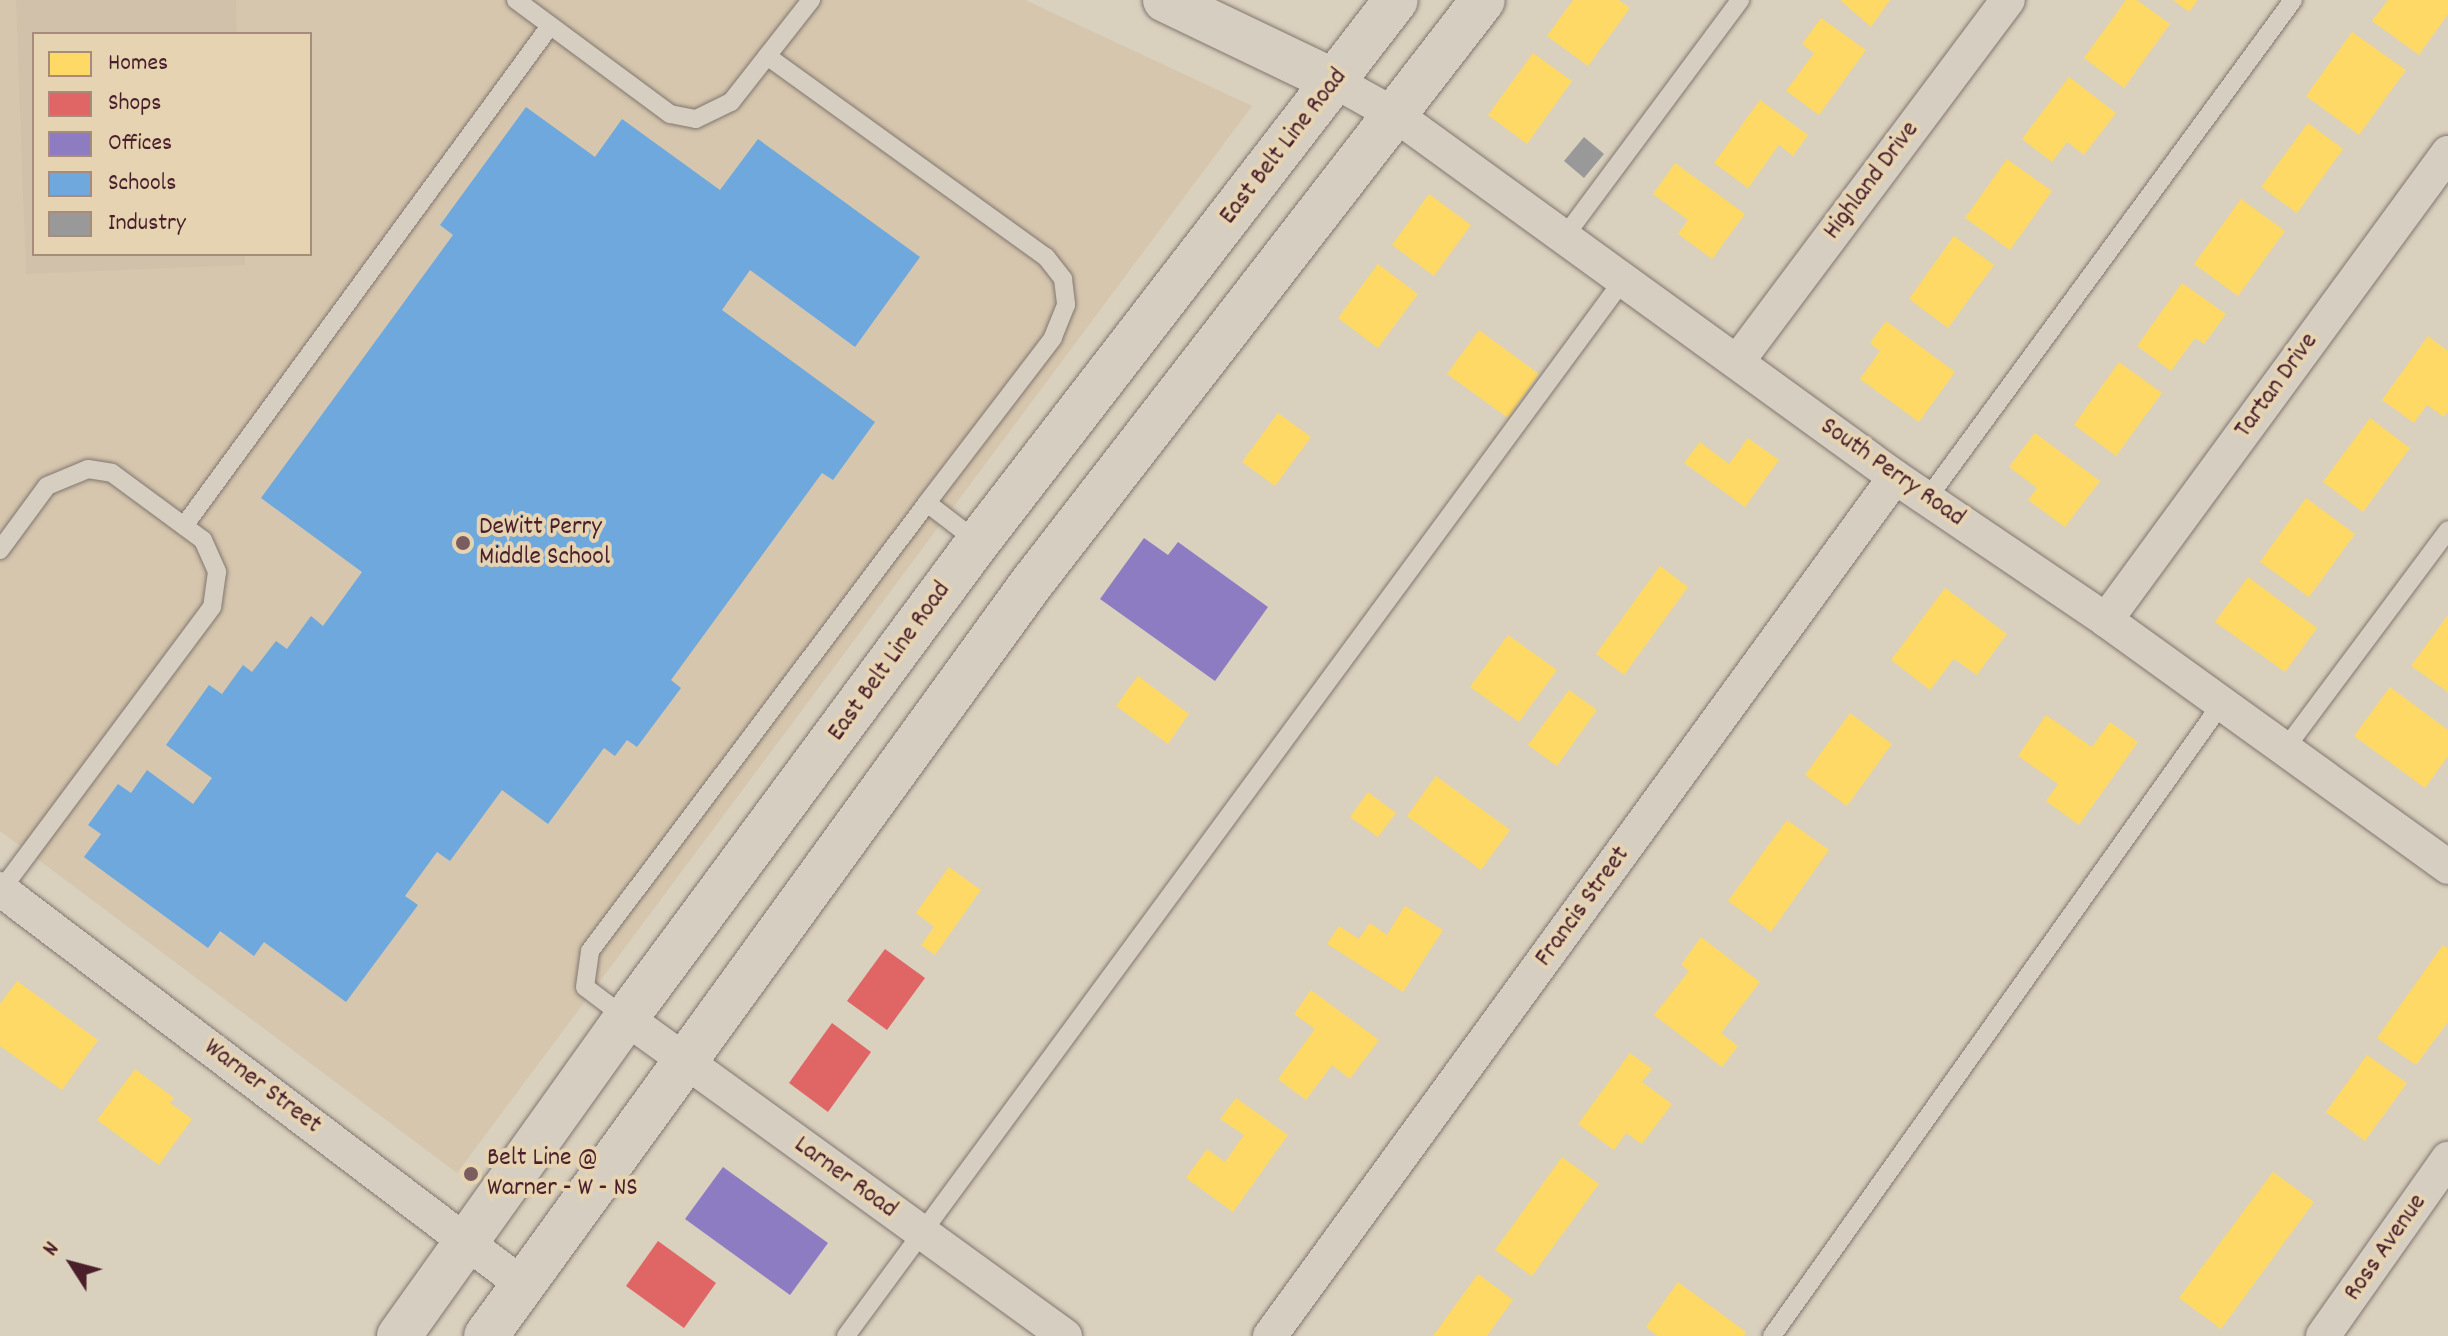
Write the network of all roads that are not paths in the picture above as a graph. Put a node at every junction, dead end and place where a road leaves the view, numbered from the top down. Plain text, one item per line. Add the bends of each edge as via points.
1 (516, 0) edge
2 (811, 0) edge
3 (1165, 0) edge
4 (1396, 0) edge
5 (1483, 0) edge
6 (1740, 0) edge
7 (2008, 0) edge
8 (2293, 0) edge
9 (550, 26) junction
10 (767, 56) junction
11 (1336, 82) junction
12 (1397, 116) junction
13 (2448, 153) edge
14 (1565, 236) junction
15 (1624, 279) junction
16 (1737, 362) junction
17 (1895, 477) junction
18 (1927, 499) junction
19 (927, 503) junction
20 (184, 526) junction
21 (2448, 530) edge
22 (978, 542) junction
23 (0, 550) edge
24 (2106, 620) junction
25 (2222, 703) junction
26 (2285, 749) junction
27 (2448, 867) edge
28 (0, 891) edge
29 (626, 1018) junction
30 (685, 1062) junction
31 (2448, 1159) edge
32 (919, 1233) junction
33 (467, 1243) junction
34 (523, 1285) junction
35 (399, 1336) edge
36 (486, 1336) edge
37 (846, 1336) edge
38 (1065, 1336) edge
39 (1270, 1336) edge
40 (1772, 1336) edge
41 (2323, 1336) edge

1 - 9 lane
2 - 10 lane
3 - 11 main road
4 - 11 main road, East Belt Line Road
5 - 12 main road
6 - 14 lane
7 - 16 street, Highland Drive
8 - 18 lane
9 - 10 lane via 670,114 696,119 731,102
9 - 20 lane
10 - 19 lane via 1046,257 1063,279 1066,305 1053,338
11 - 12 street, South Perry Road
11 - 22 main road, East Belt Line Road
12 - 14 street, South Perry Road
12 - 30 main road via 1031,584
13 - 24 street, Tartan Drive
14 - 15 street, South Perry Road
15 - 16 street, South Perry Road
15 - 32 lane
16 - 17 street, South Perry Road
17 - 18 street, South Perry Road
17 - 39 street, Francis Street
18 - 24 street, South Perry Road
19 - 22 lane
19 - 29 lane via 590,951 585,987
20 - 23 lane via 112,473 88,469 47,486
20 - 28 lane via 203,540 217,572 212,607
21 - 26 lane
22 - 29 main road, East Belt Line Road
24 - 25 street, South Perry Road
25 - 26 street, South Perry Road
25 - 40 lane
26 - 27 street, South Perry Road
28 - 33 street, Warner Street
29 - 30 street, Larner Road
29 - 33 main road, East Belt Line Road
30 - 32 street, Larner Road
30 - 34 main road
31 - 41 street, Ross Avenue
32 - 37 lane
32 - 38 street, Larner Road
33 - 34 street, Warner Street
33 - 35 main road, East Belt Line Road
34 - 36 main road

